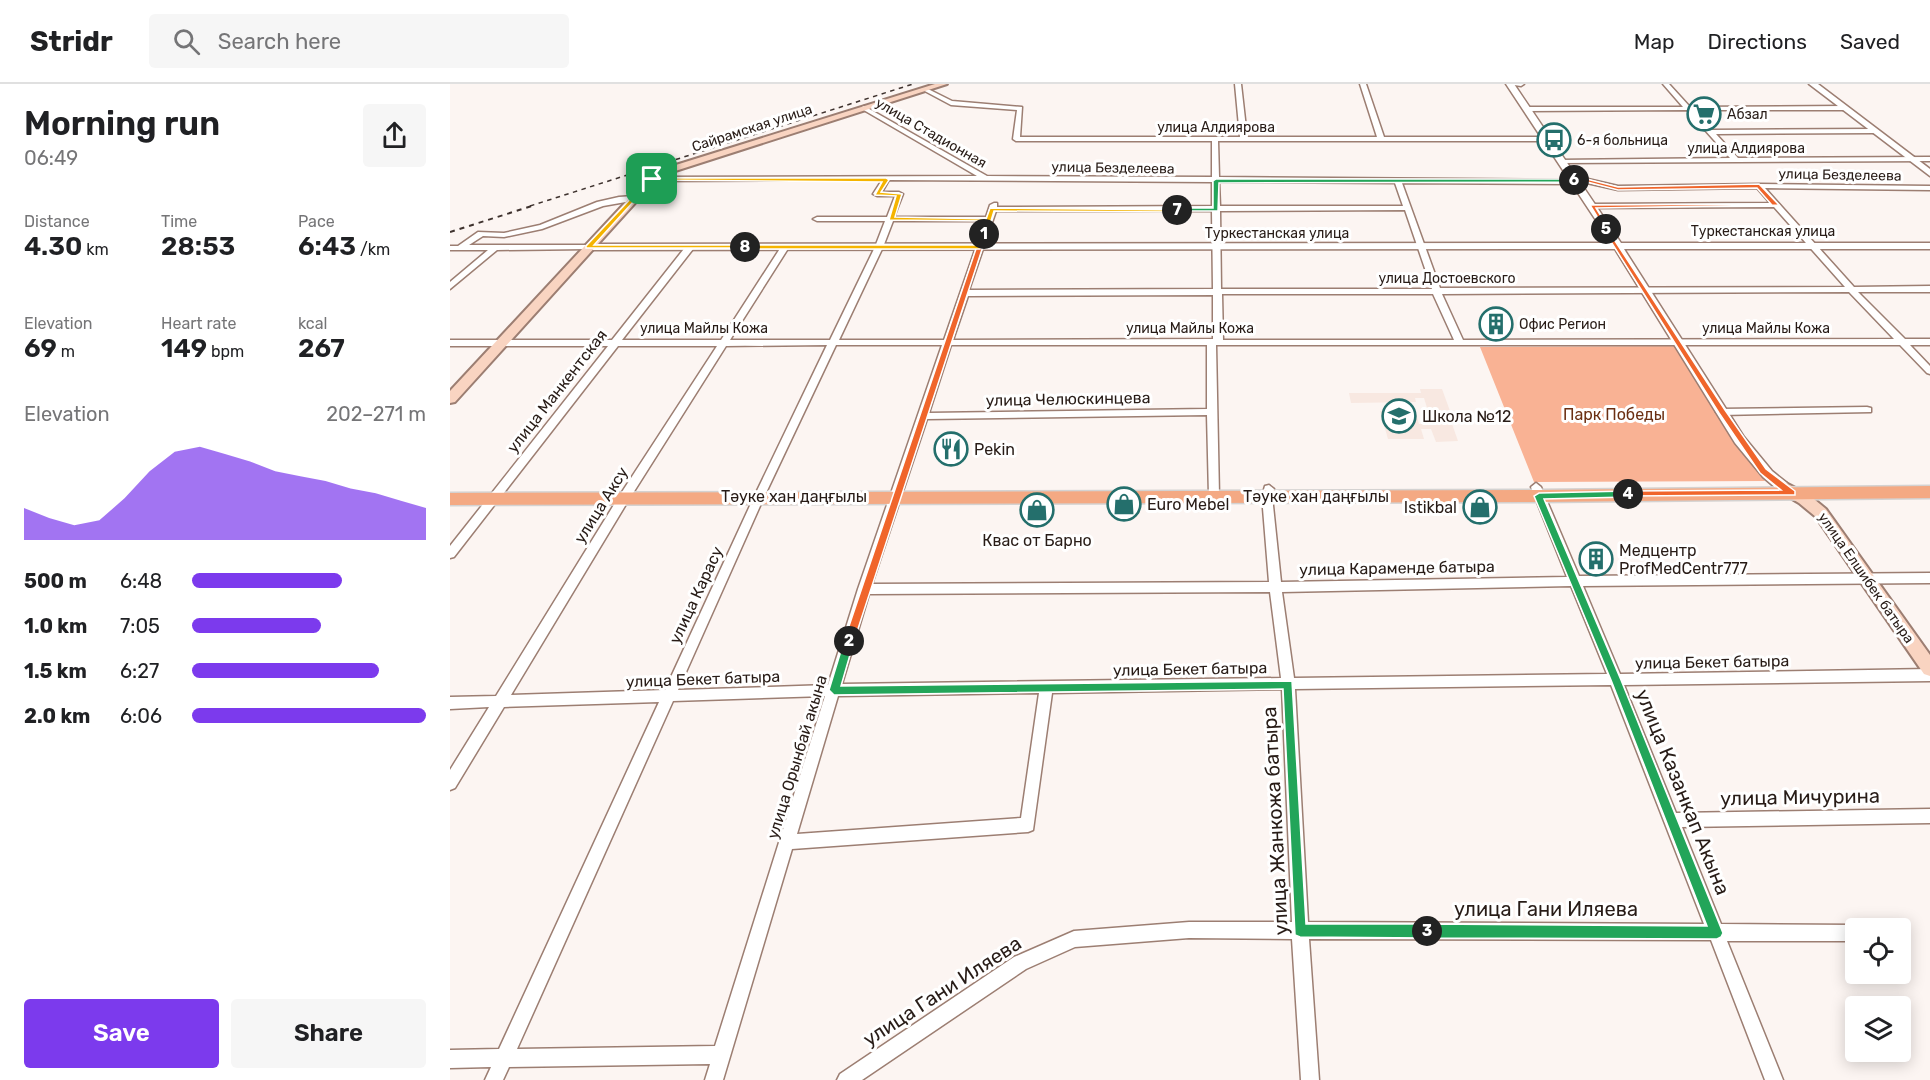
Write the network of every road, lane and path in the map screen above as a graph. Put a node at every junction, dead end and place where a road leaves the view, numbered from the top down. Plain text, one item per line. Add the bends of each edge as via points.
1 (943, 84) edge
2 (1238, 84) edge
3 (1363, 84) edge
4 (1510, 84) edge
5 (1521, 84) edge
6 (1658, 84) edge
7 (1666, 84) edge
8 (1674, 84) edge
9 (1813, 84) edge
10 (924, 89) junction
11 (864, 108) junction
12 (1690, 108) junction
13 (1845, 108) junction
14 (1527, 109) junction
15 (1874, 131) junction
16 (1712, 132) junction
17 (1215, 139) junction
18 (1244, 139) junction
19 (1381, 139) junction
20 (1547, 139) junction
21 (1913, 159) junction
22 (1930, 159) edge
23 (1736, 160) junction
24 (1562, 161) junction
25 (1930, 172) edge
26 (985, 178) junction
27 (652, 179) junction
28 (1573, 179) junction
29 (886, 180) junction
30 (1216, 181) junction
31 (1398, 181) junction
32 (1759, 186) junction
33 (1930, 188) edge
34 (634, 198) junction
35 (1776, 205) junction
36 (1592, 206) junction
37 (1407, 208) junction
38 (1216, 210) junction
39 (991, 211) junction
40 (817, 219) dead end
41 (891, 219) junction
42 (1616, 245) junction
43 (1812, 245) junction
44 (1421, 246) junction
45 (1930, 246) edge
46 (588, 247) junction
47 (690, 247) junction
48 (785, 247) junction
49 (879, 247) junction
50 (980, 247) junction
51 (1216, 247) junction
52 (450, 248) edge
53 (460, 248) junction
54 (495, 248) junction
55 (450, 286) edge
56 (1851, 289) junction
57 (1930, 289) edge
58 (1217, 291) junction
59 (1437, 292) junction
60 (1647, 292) junction
61 (964, 293) junction
62 (947, 341) junction
63 (1214, 341) junction
64 (1459, 341) junction
65 (1901, 341) junction
66 (614, 342) junction
67 (723, 342) junction
68 (834, 342) junction
69 (1679, 342) junction
70 (1930, 342) edge
71 (450, 343) edge
72 (501, 343) junction
73 (1930, 371) edge
74 (450, 399) edge
75 (1867, 410) dead end
76 (1213, 412) junction
77 (1721, 412) junction
78 (923, 416) junction
79 (1930, 485) edge
80 (1786, 489) junction
81 (1214, 492) junction
82 (1268, 492) junction
83 (1537, 492) junction
84 (1930, 492) edge
85 (450, 493) edge
86 (898, 493) junction
87 (761, 494) junction
88 (626, 495) junction
89 (493, 497) junction
90 (450, 499) edge
91 (450, 554) edge
92 (1867, 578) junction
93 (1930, 578) edge
94 (1575, 581) junction
95 (1275, 587) junction
96 (864, 589) junction
97 (1930, 669) edge
98 (1930, 675) edge
99 (1616, 680) junction
100 (1288, 684) junction
101 (1046, 687) junction
102 (834, 690) junction
103 (667, 698) junction
104 (500, 702) junction
105 (450, 703) edge
106 (450, 783) edge
107 (1930, 816) edge
108 (1671, 820) junction
109 (788, 842) junction
110 (1300, 930) junction
111 (1717, 933) junction
112 (1845, 933) edge
113 (722, 1055) junction
114 (504, 1056) junction
115 (450, 1059) edge
116 (494, 1080) edge
117 (714, 1080) edge
118 (846, 1080) edge
119 (1310, 1080) edge
120 (1774, 1080) edge

1 - 10 main road, Сайрамская улица
2 - 18 street
3 - 19 street
4 - 5 street
4 - 14 street, улица Елшибек батыра
6 - 7 street
7 - 8 street
7 - 12 street
9 - 13 street
10 - 11 main road, Сайрамская улица
10 - 17 street, улица Алдиярова via 951,103 1020,108 1016,139
11 - 26 street, улица Стадионная
11 - 27 main road, Сайрамская улица via 666,171
12 - 13 street
12 - 14 street
12 - 16 street
13 - 15 street
14 - 20 street, улица Елшибек батыра
15 - 16 street
15 - 21 street
16 - 23 street
17 - 18 street, улица Алдиярова
17 - 30 street
18 - 19 street, улица Алдиярова
19 - 20 street, улица Алдиярова
20 - 24 street, улица Елшибек батыра
21 - 22 street, улица Алдиярова
21 - 23 street, улица Алдиярова
21 - 25 street
23 - 24 street, улица Алдиярова
24 - 28 street, улица Елшибек батыра
26 - 29 street, улица Безделеева
26 - 30 street, улица Безделеева
27 - 29 street, улица Безделеева
27 - 34 main road, Сайрамская улица
28 - 31 street, улица Безделеева
28 - 32 street, улица Безделеева via 1618,188
28 - 36 street, улица Елшибек батыра
29 - 41 street, улица Карасу via 877,194 899,194
30 - 31 street, улица Безделеева
30 - 38 street
31 - 37 street
32 - 33 street, улица Безделеева
32 - 35 street
34 - 46 main road, Сайрамская улица
34 - 53 street via 600,204 542,227 504,235 481,234
35 - 36 street
35 - 43 street
36 - 42 street, улица Елшибек батыра
37 - 38 street
37 - 44 street
38 - 39 street
38 - 51 street
39 - 41 street
39 - 50 street, улица Орынбай акына
40 - 41 street
41 - 49 street, улица Карасу
42 - 43 street, Туркестанская улица
42 - 44 street, Туркестанская улица
42 - 60 street, улица Елшибек батыра
43 - 45 street, Туркестанская улица
43 - 56 street
44 - 51 street, Туркестанская улица
44 - 59 street
46 - 47 street, Туркестанская улица
46 - 54 street
46 - 72 main road, Сайрамская улица
47 - 48 street, Туркестанская улица
47 - 66 street, улица Манкентская
48 - 49 street, Туркестанская улица
48 - 67 street, улица Аксу
49 - 50 street, Туркестанская улица
49 - 68 street, улица Карасу
50 - 51 street, Туркестанская улица
50 - 61 street, улица Орынбай акына
51 - 58 street
52 - 53 street
53 - 54 street
54 - 55 street
56 - 57 street, улица Достоевского
56 - 60 street, улица Достоевского
56 - 65 street
58 - 59 street, улица Достоевского
58 - 61 street, улица Достоевского
58 - 63 street
59 - 60 street, улица Достоевского
59 - 64 street
60 - 69 street, улица Елшибек батыра
61 - 62 street, улица Орынбай акына
62 - 63 street, улица Майлы Кожа
62 - 68 street, улица Майлы Кожа
62 - 78 street, улица Орынбай акына
63 - 64 street, улица Майлы Кожа
63 - 76 street
64 - 69 street, улица Майлы Кожа
65 - 69 street, улица Майлы Кожа
65 - 70 street, улица Майлы Кожа
65 - 73 street
66 - 67 street, улица Майлы Кожа
66 - 72 street, улица Майлы Кожа
66 - 89 street, улица Манкентская
67 - 68 street, улица Майлы Кожа
67 - 88 street, улица Аксу
68 - 87 street, улица Карасу
69 - 77 street, улица Елшибек батыра
71 - 72 street, улица Майлы Кожа
72 - 74 main road, Сайрамская улица
75 - 77 street
76 - 78 street, улица Челюскинцева
76 - 81 street
77 - 80 street, улица Елшибек батыра via 1763,471
78 - 86 street, улица Орынбай акына
79 - 80 main road, Тәуке хан даңғылы
80 - 83 main road, Тәуке хан даңғылы
80 - 84 main road, Тәуке хан даңғылы
80 - 92 main road, улица Елшибек батыра via 1821,513
81 - 82 main road, Тәуке хан даңғылы
81 - 86 main road, Тәуке хан даңғылы
82 - 83 main road, Тәуке хан даңғылы
82 - 95 street, улица Жанкожа батыра
83 - 94 street, улица Казанкап Акына
85 - 89 main road, Тәуке хан даңғылы
86 - 87 main road, Тәуке хан даңғылы
86 - 96 street, улица Орынбай акына
87 - 88 main road, Тәуке хан даңғылы
87 - 103 street, улица Карасу
88 - 89 main road, Тәуке хан даңғылы
88 - 104 street, улица Аксу
89 - 90 main road, Тәуке хан даңғылы
89 - 91 street, улица Манкентская
92 - 93 street, улица Караменде батыра
92 - 94 street, улица Караменде батыра
92 - 97 main road, улица Елшибек батыра
94 - 95 street, улица Караменде батыра
94 - 99 street, улица Казанкап Акына
95 - 96 street, улица Караменде батыра
95 - 100 street, улица Жанкожа батыра
96 - 102 street, улица Орынбай акына
98 - 99 street, улица Бекет батыра
99 - 100 street, улица Бекет батыра
99 - 108 street, улица Казанкап Акына
100 - 101 street, улица Бекет батыра
100 - 110 street, улица Жанкожа батыра
101 - 102 street, улица Бекет батыра
101 - 109 street via 1028,825
102 - 103 street, улица Бекет батыра
102 - 109 street, улица Орынбай акына
103 - 104 street, улица Бекет батыра
103 - 114 street, улица Карасу
104 - 105 street, улица Бекет батыра
104 - 106 street, улица Аксу
107 - 108 street, улица Мичурина
108 - 111 street, улица Казанкап Акына
109 - 113 street, улица Орынбай акына
110 - 111 street, улица Гани Иляева
110 - 118 street, улица Гани Иляева via 1189,930 1074,939 1020,963
110 - 119 street, улица Жанкожа батыра
111 - 112 street, улица Гани Иляева
111 - 120 street, улица Казанкап Акына
113 - 114 street
113 - 117 street, улица Орынбай акына
114 - 115 street
114 - 116 street, улица Карасу

